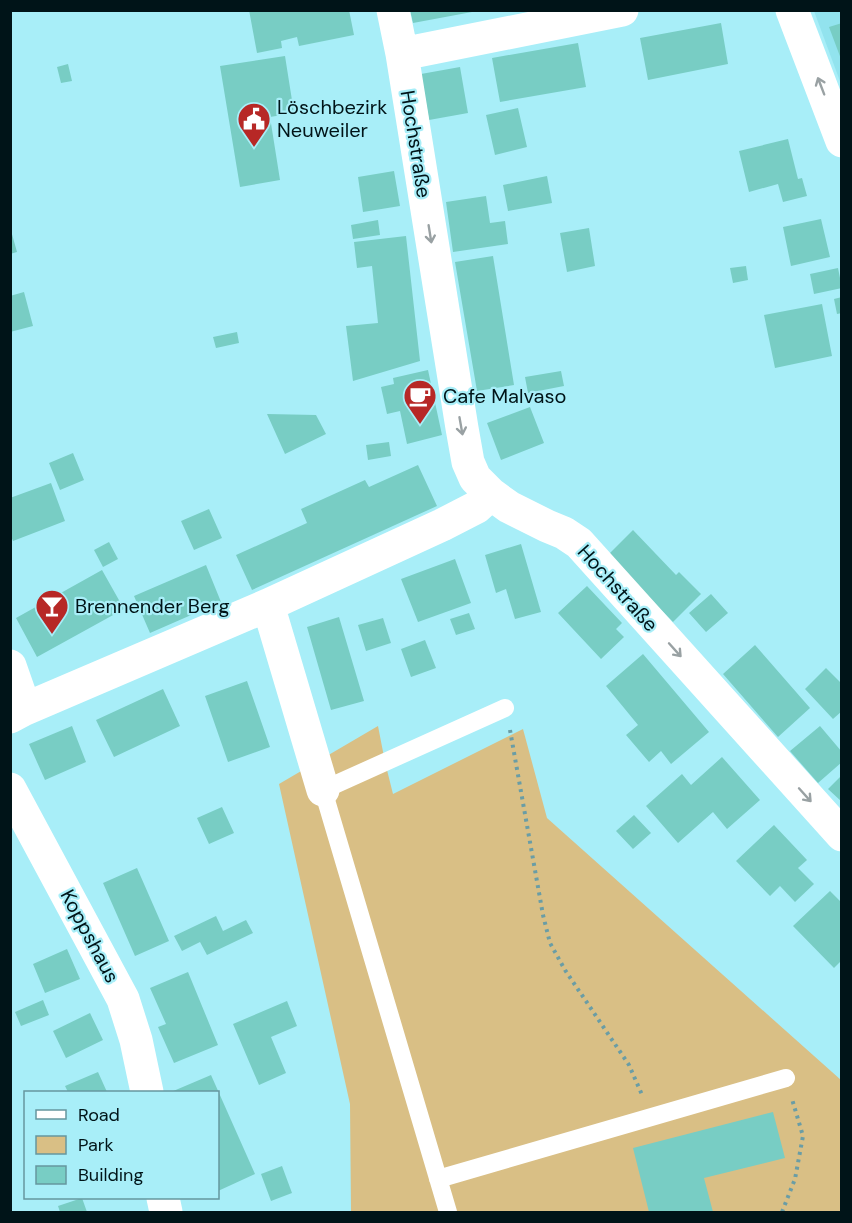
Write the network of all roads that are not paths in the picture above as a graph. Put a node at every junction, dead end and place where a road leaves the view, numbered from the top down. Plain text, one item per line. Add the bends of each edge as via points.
1 (393, 10) edge
2 (622, 10) edge
3 (792, 10) edge
4 (402, 54) junction
5 (842, 141) edge
6 (491, 494) junction
7 (268, 604) junction
8 (10, 666) edge
9 (506, 708) road end
10 (18, 713) edge
11 (10, 789) edge
12 (322, 790) junction
13 (842, 835) edge
14 (786, 1078) road end
15 (147, 1091) edge
16 (438, 1179) junction
17 (448, 1212) edge

1 - 4 street, Hochstraße
2 - 4 street
5 -> 3 street
4 -> 6 street, Hochstraße via 468,462
6 - 7 street via 459,516
6 -> 13 street, Hochstraße via 579,543
7 - 10 street
7 - 12 street
8 - 10 street
9 - 12 lane
11 - 15 street, Koppshaus via 123,999
12 - 16 lane
14 - 16 lane
16 - 17 lane

